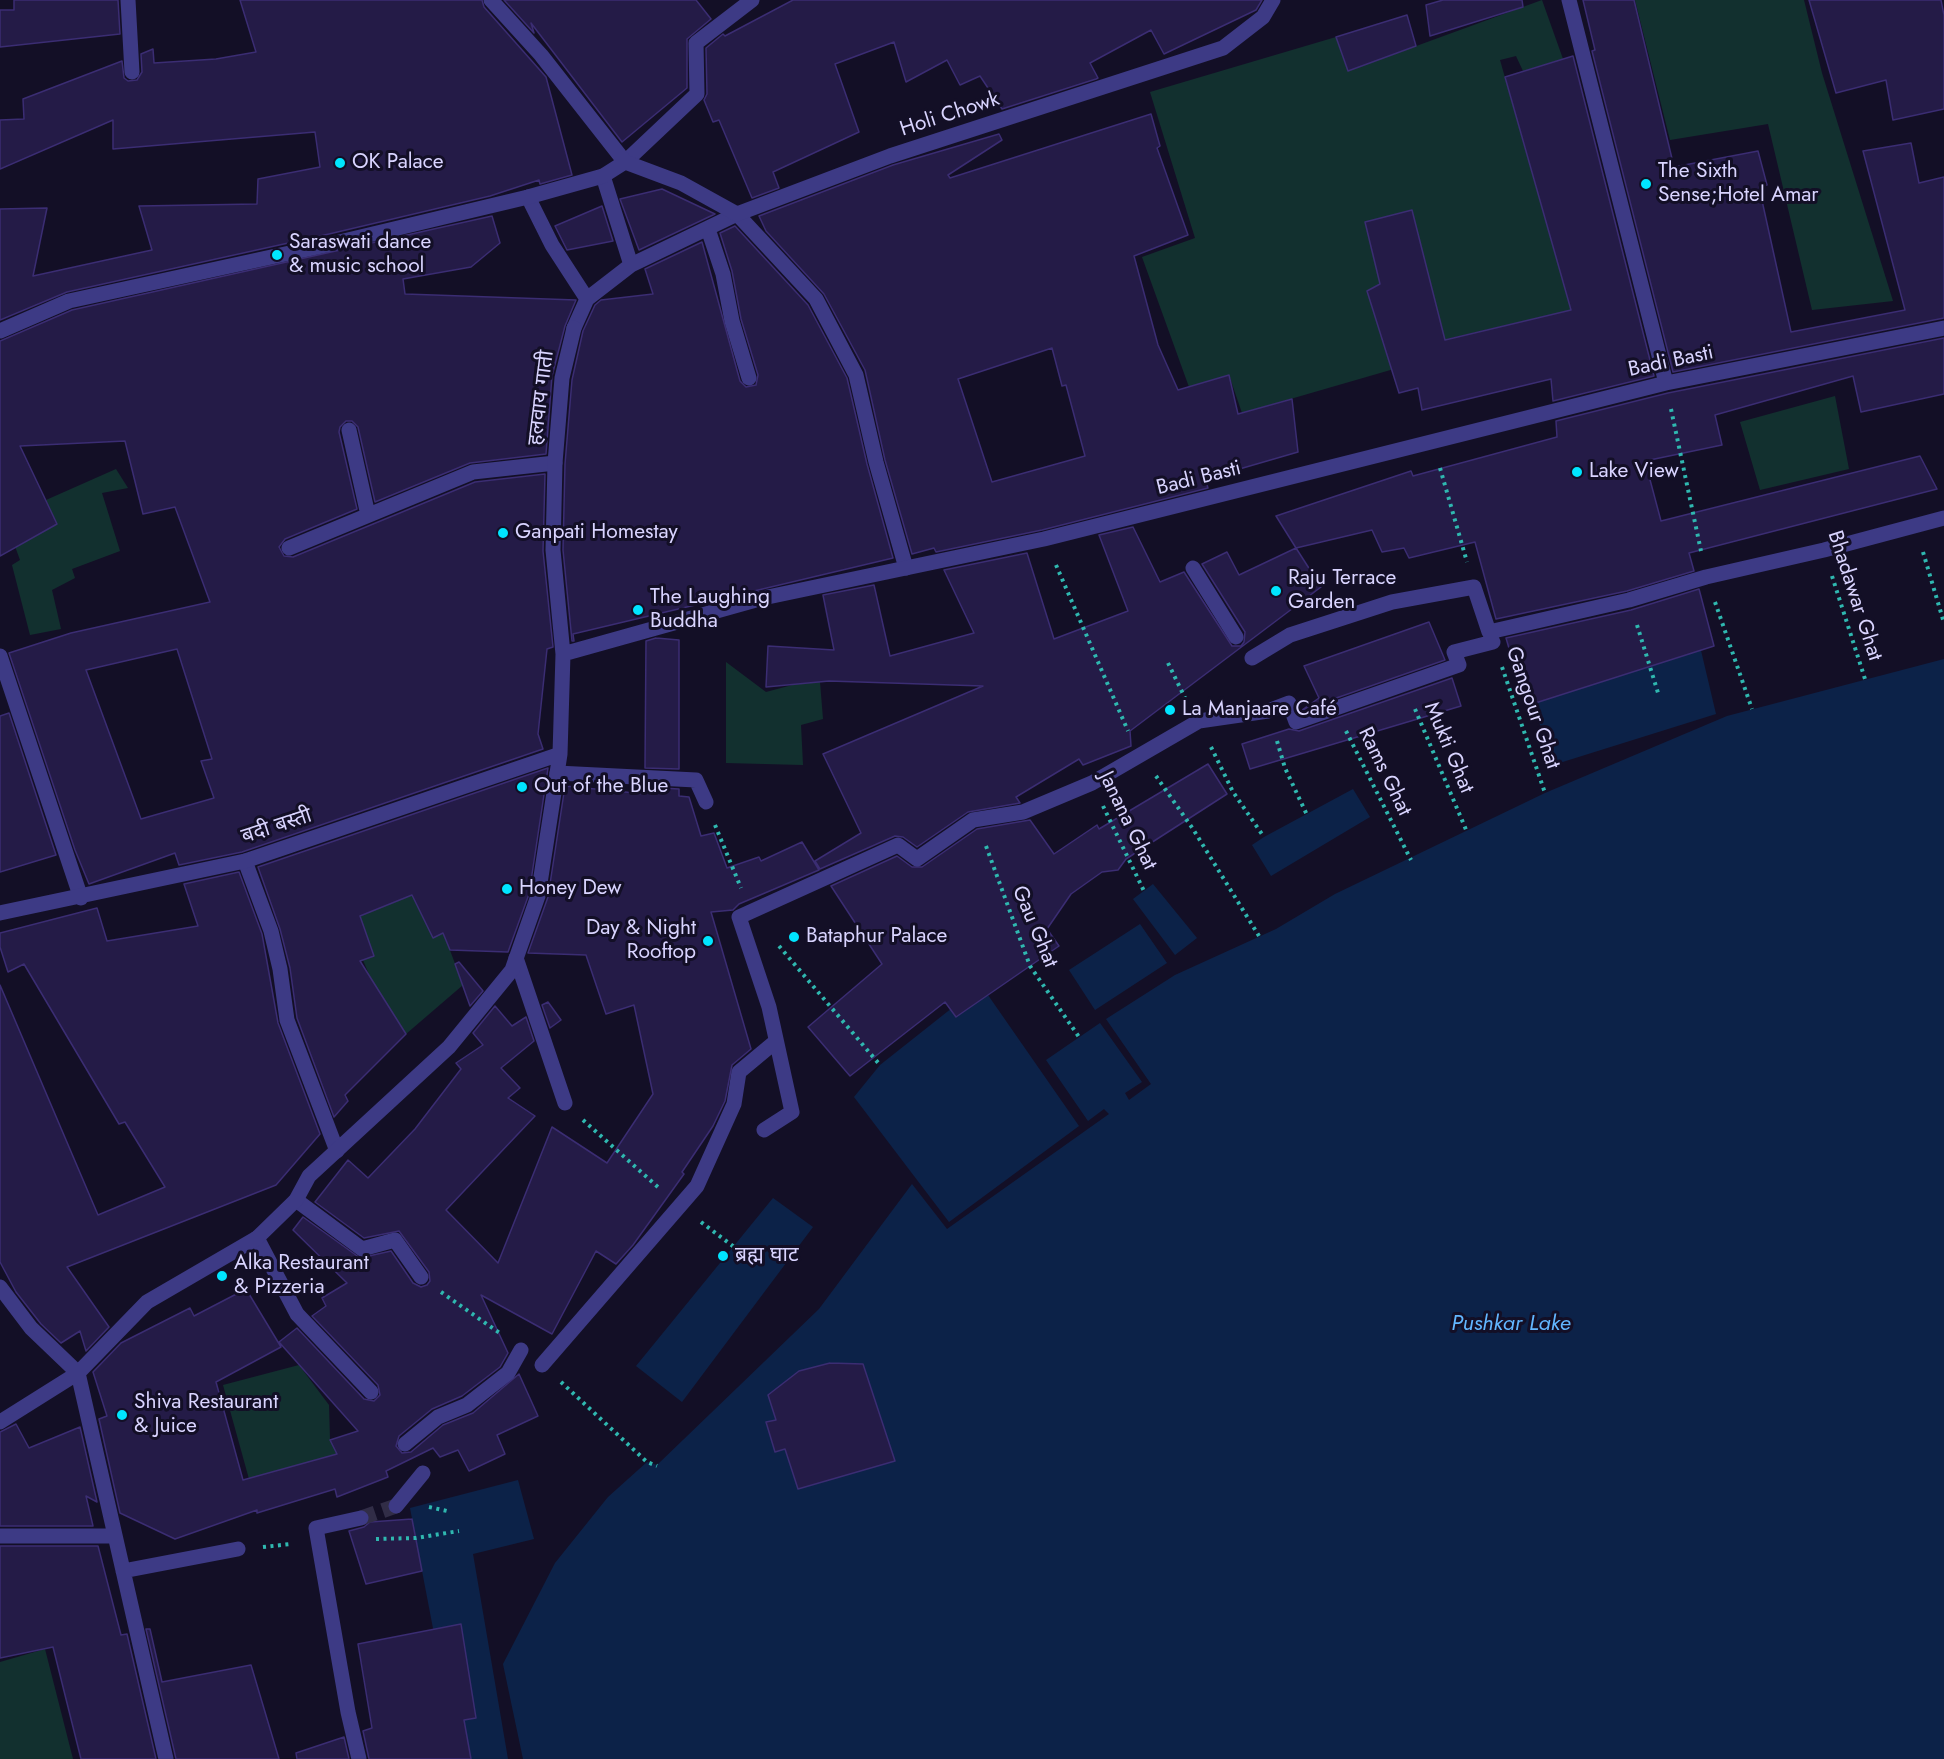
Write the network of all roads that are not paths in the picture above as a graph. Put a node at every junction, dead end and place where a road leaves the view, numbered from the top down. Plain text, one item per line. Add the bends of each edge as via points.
1 (128, 0) edge
2 (491, 0) edge
3 (753, 0) edge
4 (1273, 0) edge
5 (1569, 0) edge
6 (132, 72) dead end
7 (625, 162) junction
8 (603, 176) junction
9 (528, 197) junction
10 (737, 214) junction
11 (708, 229) junction
12 (631, 265) junction
13 (587, 299) junction
14 (1944, 328) edge
15 (0, 331) edge
16 (749, 378) dead end
17 (1666, 383) junction
18 (349, 430) dead end
19 (555, 463) junction
20 (368, 515) junction
21 (1944, 518) edge
22 (290, 548) dead end
23 (906, 568) junction
24 (1193, 568) dead end
25 (1236, 637) dead end
26 (1493, 642) road end
27 (562, 654) junction
28 (0, 656) edge
29 (1252, 658) dead end
30 (560, 754) junction
31 (557, 773) junction
32 (706, 802) road end
33 (245, 861) junction
34 (81, 897) junction
35 (0, 913) edge
36 (516, 958) junction
37 (775, 1042) junction
38 (565, 1103) road end
39 (764, 1130) dead end
40 (337, 1151) junction
41 (296, 1200) junction
42 (257, 1238) junction
43 (421, 1277) dead end
44 (0, 1287) edge
45 (521, 1350) dead end
46 (542, 1365) dead end
47 (78, 1373) junction
48 (371, 1392) dead end
49 (0, 1422) edge
50 (405, 1444) dead end
51 (423, 1473) dead end
52 (396, 1506) tunnel mouth
53 (361, 1518) tunnel mouth
54 (0, 1536) edge
55 (115, 1536) junction
56 (238, 1549) dead end
57 (123, 1571) junction
58 (166, 1759) edge
59 (359, 1759) edge

1 - 6 street
2 - 7 street
3 - 7 street via 696,43 697,94
4 - 10 street, Holi Chowk via 1263,17 1222,48 890,156
5 - 17 street
7 - 8 street
7 - 10 street via 681,183
8 - 9 street
8 - 12 street
9 - 13 street via 552,245
9 - 15 street via 69,301
10 - 11 street, Holi Chowk
10 - 23 street via 816,299 856,375
11 - 12 street, Holi Chowk
11 - 16 street
12 - 13 street, हलवाय गाती
13 - 19 street, हलवाय गाती via 574,328 562,378
14 - 17 street, Badi Basti
17 - 23 street, Badi Basti via 1044,539
18 - 20 street
19 - 20 street via 473,472
19 - 27 street, हलवाय गाती via 553,550
20 - 22 street
21 - 29 street via 1489,632 1474,587 1392,602 1290,635
23 - 27 street, Badi Basti via 763,598
24 - 25 street
26 - 37 street via 1454,652 1459,665 1296,722 1288,703 1268,711 1199,721 1092,783 1023,812 973,820 917,859 898,845 739,917 769,1007
27 - 30 street
28 - 34 street
30 - 31 street
30 - 33 street, बदी बस्ती
31 - 32 street via 696,780
31 - 36 street via 538,896
33 - 34 street, बदी बस्ती
33 - 40 street via 271,931 287,1020
34 - 35 street, बदी बस्ती
36 - 38 street
36 - 40 street via 512,970 449,1047
37 - 39 street via 792,1112
37 - 46 street via 739,1072 734,1104 697,1186
40 - 41 street via 309,1176
41 - 42 street
41 - 43 street via 362,1249 395,1240
42 - 47 street via 147,1302
42 - 48 street via 297,1314
44 - 47 street via 31,1328
45 - 50 street via 508,1373 467,1405 438,1417
47 - 49 street
47 - 55 street
51 - 52 street
53 - 59 street via 316,1528
54 - 55 street
55 - 57 street
56 - 57 street
57 - 58 street

